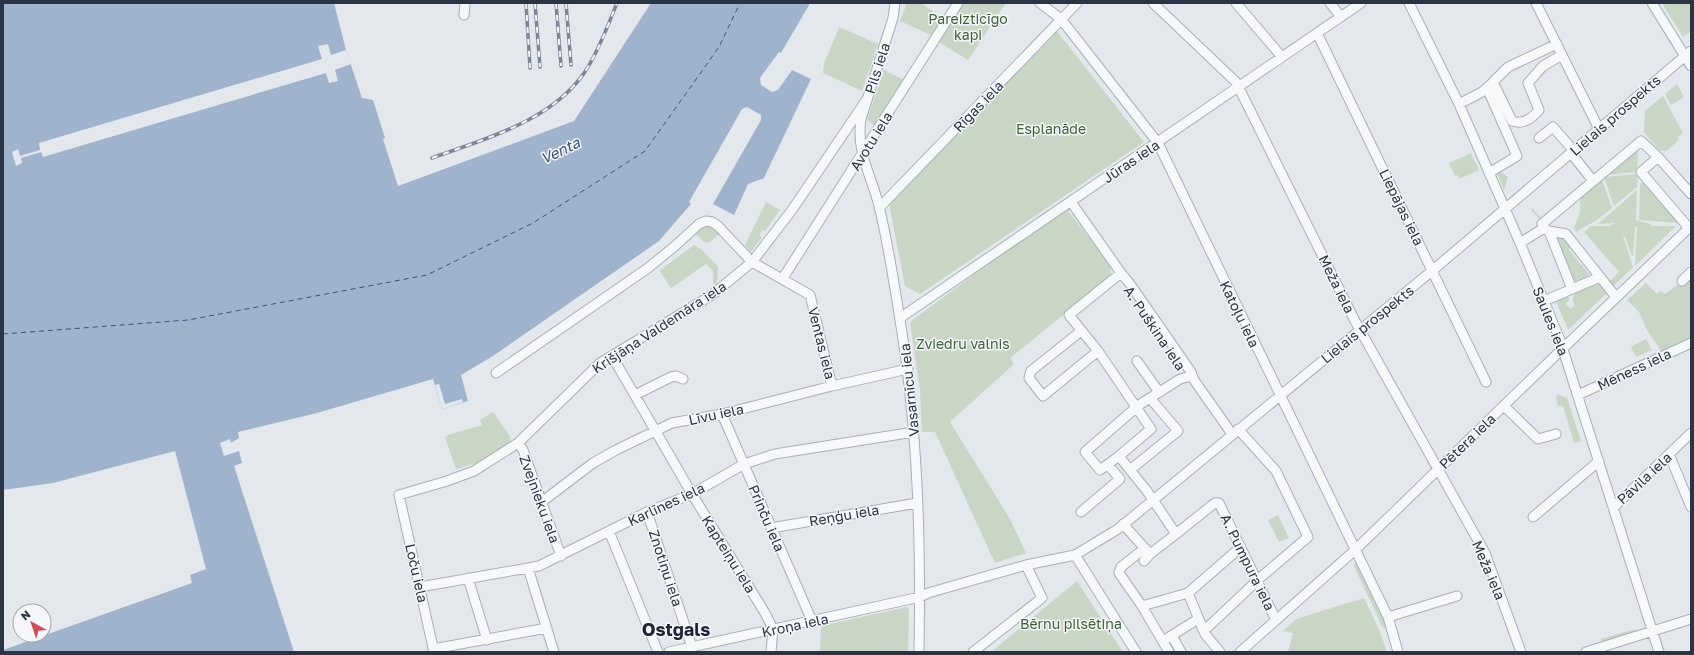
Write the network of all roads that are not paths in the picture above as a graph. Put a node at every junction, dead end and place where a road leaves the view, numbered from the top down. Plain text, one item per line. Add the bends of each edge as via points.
1 (465, 3) edge
2 (895, 3) edge
3 (958, 3) edge
4 (1040, 3) edge
5 (1077, 3) edge
6 (1153, 3) edge
7 (1236, 3) edge
8 (1330, 3) edge
9 (1361, 3) edge
10 (1409, 3) edge
11 (1536, 3) edge
12 (1652, 3) edge
13 (464, 15) dead end
14 (1341, 17) junction
15 (1061, 20) junction
16 (1317, 33) junction
17 (1556, 44) junction
18 (1688, 53) edge
19 (1562, 56) junction
20 (1282, 57) junction
21 (1691, 66) edge
22 (1490, 85) junction
23 (1238, 87) junction
24 (867, 99) junction
25 (1458, 104) junction
26 (1599, 129) junction
27 (859, 133) joint
28 (841, 138) junction
29 (1539, 138) dead end
30 (1158, 143) junction
31 (860, 145) junction
32 (1572, 152) junction
33 (862, 155) junction
34 (1658, 157) junction
35 (1489, 174) junction
36 (1594, 181) junction
37 (1691, 194) edge
38 (1070, 202) junction
39 (879, 208) junction
40 (1505, 209) junction
41 (1690, 227) edge
42 (1546, 229) junction
43 (1520, 243) junction
44 (752, 262) junction
45 (1433, 270) junction
46 (1691, 272) edge
47 (1121, 273) junction
48 (1600, 277) junction
49 (783, 278) junction
50 (1682, 281) dead end
51 (1572, 289) junction
52 (1616, 298) junction
53 (1544, 301) junction
54 (900, 318) junction
55 (1360, 330) junction
56 (1081, 331) junction
57 (1691, 343) edge
58 (1563, 348) junction
59 (1098, 351) junction
60 (612, 356) junction
61 (1137, 361) dead end
62 (908, 369) junction
63 (496, 373) dead end
64 (1191, 378) junction
65 (684, 379) dead end
66 (1486, 382) dead end
67 (832, 386) junction
68 (1158, 392) junction
69 (635, 395) junction
70 (1280, 395) junction
71 (1578, 395) junction
72 (1150, 398) junction
73 (1504, 406) junction
74 (1136, 407) junction
75 (722, 414) junction
76 (655, 430) junction
77 (914, 432) junction
78 (1235, 432) junction
79 (1691, 433) edge
80 (1556, 434) dead end
81 (518, 443) junction
82 (1669, 454) junction
83 (1119, 456) junction
84 (1599, 460) junction
85 (744, 464) junction
86 (1108, 465) junction
87 (1130, 470) junction
88 (1438, 470) junction
89 (692, 494) junction
90 (399, 495) joint
91 (1153, 500) junction
92 (542, 501) junction
93 (918, 503) junction
94 (1614, 507) junction
95 (1691, 507) edge
96 (648, 512) junction
97 (1081, 512) dead end
98 (1533, 517) dead end
99 (1123, 524) junction
100 (771, 528) junction
101 (609, 531) junction
102 (1176, 534) junction
103 (1241, 547) junction
104 (1355, 550) junction
105 (1146, 554) junction
106 (1074, 555) junction
107 (561, 556) junction
108 (1026, 565) junction
109 (528, 568) junction
110 (468, 578) junction
111 (1257, 582) junction
112 (420, 587) junction
113 (1188, 594) junction
114 (1457, 596) dead end
115 (920, 598) junction
116 (1142, 606) junction
117 (1388, 617) junction
118 (1198, 619) junction
119 (1691, 619) edge
120 (1276, 620) junction
121 (812, 621) junction
122 (547, 628) junction
123 (1202, 628) junction
124 (773, 629) junction
125 (1652, 632) junction
126 (1172, 636) junction
127 (487, 640) junction
128 (1163, 641) junction
129 (692, 647) junction
130 (434, 651) edge
131 (554, 652) edge
132 (658, 652) edge
133 (669, 652) edge
134 (771, 652) edge
135 (919, 652) edge
136 (973, 652) edge
137 (1136, 652) edge
138 (1169, 652) edge
139 (1181, 652) edge
140 (1220, 652) edge
141 (1240, 652) edge
142 (1398, 652) edge
143 (1521, 652) edge
144 (1586, 652) edge
145 (1659, 652) edge

1 - 13 street
2 - 24 street, Pils iela via 893,18
3 - 33 street, Avotu iela
4 - 15 street, Katoļu iela
5 - 15 street, Rīgas iela
6 - 23 street, Meža iela via 1236,82
7 - 20 street
8 - 14 street
9 - 14 street, Jūras iela
10 - 25 street, Saules iela
11 - 17 street
12 - 18 street
14 - 16 street, Jūras iela
15 - 30 street, Katoļu iela
15 - 39 street, Rīgas iela
16 - 20 street, Jūras iela
16 - 45 street, Liepājas iela
17 - 19 street
17 - 22 street via 1508,67
18 - 21 street
18 - 26 street, Lielais prospekts
19 - 22 street via 1544,66 1528,83 1539,110 1520,123 1512,122
19 - 26 street
20 - 23 street, Jūras iela
22 - 25 street
22 - 35 street via 1517,156
23 - 30 street, Jūras iela
23 - 55 street, Meža iela
24 - 27 street, Pils iela
24 - 28 street, Krišjāņa Valdemāra iela
25 - 35 street, Saules iela
26 - 32 street, Lielais prospekts
27 - 31 street, Vasarnīcu iela
28 - 31 street via 851,136
28 - 44 street, Krišjāņa Valdemāra iela via 792,210
29 - 32 street via 1553,127
30 - 38 street, Jūras iela
30 - 70 street, Katoļu iela
31 - 33 street, Vasarnīcu iela
32 - 36 street
32 - 40 street, Lielais prospekts
33 - 39 street, Vasarnīcu iela
33 - 49 street, Avotu iela
34 - 36 street via 1641,141
34 - 37 street
34 - 41 street via 1641,172
35 - 40 street, Saules iela
36 - 42 street via 1542,224
38 - 47 street, A. Puškina iela
38 - 54 street, Jūras iela
39 - 54 street, Vasarnīcu iela
40 - 43 street, Saules iela
40 - 45 street, Lielais prospekts
41 - 52 street, Pētera iela
42 - 43 street
42 - 48 street via 1566,234
42 - 51 street
43 - 53 street, Saules iela
44 - 49 street, Ventas iela
44 - 60 street, Krišjāņa Valdemāra iela via 712,295
44 - 63 street, Ventas iela via 718,226 706,221 699,224 648,268
45 - 55 street, Lielais prospekts
45 - 66 street, Liepājas iela
46 - 50 street
47 - 56 street via 1069,315
47 - 64 street, A. Puškina iela via 1126,287
48 - 51 street
48 - 52 street
49 - 67 street, Ventas iela via 810,295
51 - 53 street
52 - 58 street, Pētera iela
53 - 58 street, Saules iela
54 - 62 street, Vasarnīcu iela
55 - 70 street, Lielais prospekts
55 - 88 street, Meža iela
56 - 59 street
56 - 59 street via 1031,371 1029,378 1043,396
57 - 71 street, Mēness iela
58 - 71 street, Saules iela
58 - 73 street, Pētera iela
59 - 74 street
60 - 69 street, Kapteiņu iela
60 - 81 street, Krišjāņa Valdemāra iela via 596,366
61 - 68 street
62 - 67 street, Līvu iela
62 - 77 street, Vasarnīcu iela
64 - 68 street via 1180,379
64 - 78 street, A. Puškina iela
65 - 69 street via 671,377
67 - 75 street, Līvu iela
68 - 72 street
69 - 76 street, Kapteiņu iela
70 - 78 street, Lielais prospekts
70 - 104 street, Katoļu iela
71 - 84 street, Saules iela
72 - 74 street
72 - 87 street via 1178,431
73 - 80 street via 1538,439
73 - 88 street, Pētera iela
74 - 83 street via 1151,429
74 - 86 street via 1085,452 1100,470
75 - 76 street, Līvu iela via 672,423
75 - 85 street, Prinču iela
76 - 89 street, Kapteiņu iela
76 - 92 street, Līvu iela via 593,463
77 - 85 street, Karlīnes iela via 775,454
77 - 93 street, Vasarnīcu iela
78 - 91 street, Lielais prospekts
78 - 111 street, A. Puškina iela via 1276,471 1308,537
79 - 82 street, Pāvila iela
81 - 90 street, Krišjāņa Valdemāra iela via 474,471
81 - 92 street, Zvejnieku iela
82 - 94 street, Pāvila iela
82 - 95 street
83 - 86 street
83 - 87 street
84 - 94 street, Saules iela
84 - 98 street
85 - 89 street, Karlīnes iela
85 - 100 street, Prinču iela
86 - 97 street via 1120,479
87 - 91 street
88 - 104 street, Pētera iela
88 - 143 street, Meža iela via 1485,553
89 - 96 street, Karlīnes iela
89 - 124 street, Kapteiņu iela
90 - 112 street, Loču iela
91 - 99 street, Lielais prospekts
91 - 102 street
92 - 107 street, Zvejnieku iela
93 - 100 street, Reņģu iela
93 - 115 street, Vasarnīcu iela
94 - 125 street, Saules iela
96 - 101 street, Karlīnes iela
96 - 129 street, Znotiņu iela
99 - 105 street
99 - 106 street, Lielais prospekts via 1097,543
100 - 121 street, Prinču iela
101 - 107 street, Karlīnes iela
101 - 132 street
102 - 103 street, A. Pumpura iela via 1211,506 1219,503
102 - 105 street
103 - 111 street, A. Pumpura iela
103 - 113 street
104 - 117 street, Katoļu iela
104 - 120 street, Pētera iela
105 - 116 street via 1121,567 1119,573
106 - 108 street, Lielais prospekts
106 - 137 street
107 - 109 street, Karlīnes iela
108 - 115 street, Lielais prospekts via 928,593
108 - 136 street via 1042,598
109 - 110 street, Karlīnes iela
109 - 122 street
110 - 112 street, Karlīnes iela
110 - 127 street
111 - 120 street, A. Pumpura iela
111 - 123 street via 1208,627
112 - 130 street, Loču iela
113 - 116 street
113 - 118 street
114 - 117 street
115 - 121 street, Kroņa iela
115 - 135 street, Vasarnīcu iela
116 - 128 street
117 - 142 street, Katoļu iela
118 - 123 street
118 - 126 street
119 - 125 street
120 - 141 street, Pētera iela
121 - 124 street, Kroņa iela
122 - 127 street
122 - 131 street
123 - 140 street
124 - 129 street, Kroņa iela
124 - 134 street
125 - 144 street
125 - 145 street, Saules iela
126 - 128 street
126 - 139 street
127 - 130 street
128 - 138 street
129 - 133 street, Kroņa iela

